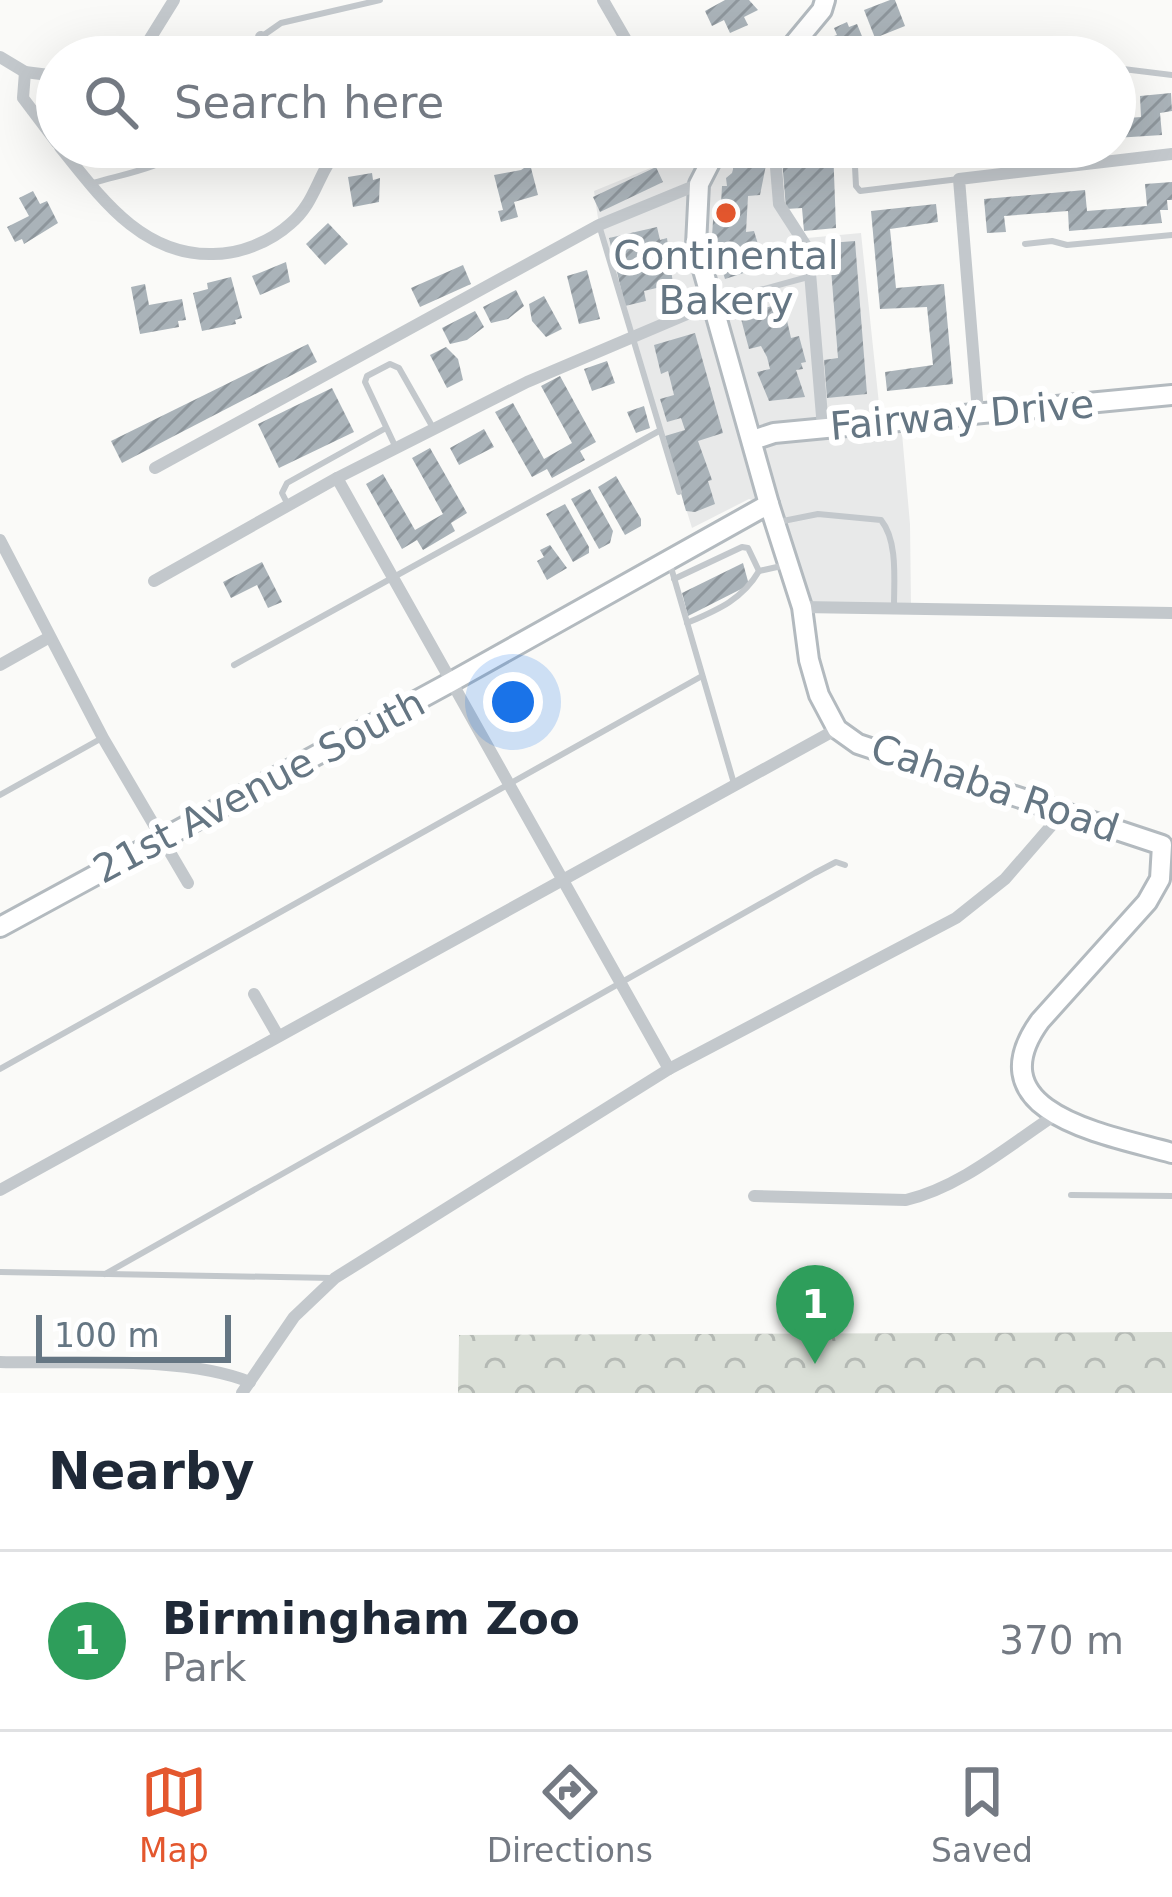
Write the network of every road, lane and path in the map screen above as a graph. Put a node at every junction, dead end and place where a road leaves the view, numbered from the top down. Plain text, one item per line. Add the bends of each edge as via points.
1 (174, 0) edge
2 (380, 0) edge
3 (603, 0) edge
4 (825, 0) edge
5 (152, 36) edge
6 (264, 36) edge
7 (624, 36) edge
8 (800, 36) edge
9 (0, 57) edge
10 (1136, 71) edge
11 (25, 73) junction
12 (36, 74) edge
13 (1172, 75) edge
14 (36, 115) edge
15 (1172, 154) edge
16 (1136, 158) edge
17 (76, 168) edge
18 (149, 168) edge
19 (325, 168) edge
20 (707, 168) edge
21 (776, 168) edge
22 (855, 168) edge
23 (1053, 168) edge
24 (959, 179) junction
25 (89, 184) junction
26 (699, 184) junction
27 (599, 225) junction
28 (1172, 235) edge
29 (1025, 244) dead end
30 (812, 276) junction
31 (712, 303) junction
32 (631, 338) junction
33 (1172, 395) edge
34 (978, 412) junction
35 (386, 428) junction
36 (823, 428) junction
37 (434, 429) junction
38 (659, 431) junction
39 (753, 440) junction
40 (396, 448) junction
41 (155, 468) dead end
42 (338, 478) junction
43 (679, 492) dead end
44 (288, 505) junction
45 (771, 513) junction
46 (0, 540) edge
47 (788, 565) junction
48 (671, 570) junction
49 (759, 571) junction
50 (392, 578) junction
51 (154, 580) dead end
52 (893, 606) junction
53 (802, 607) junction
54 (1171, 613) edge
55 (687, 623) junction
56 (48, 638) junction
57 (0, 665) edge
58 (234, 665) dead end
59 (702, 676) junction
60 (451, 682) junction
61 (837, 728) junction
62 (103, 738) junction
63 (511, 783) junction
64 (735, 788) junction
65 (0, 795) edge
66 (1064, 811) junction
67 (159, 838) junction
68 (845, 865) dead end
69 (564, 879) junction
70 (188, 883) dead end
71 (0, 927) edge
72 (622, 982) junction
73 (254, 994) dead end
74 (277, 1034) junction
75 (0, 1069) edge
76 (669, 1069) junction
77 (1055, 1115) junction
78 (1172, 1154) edge
79 (0, 1190) edge
80 (1071, 1195) dead end
81 (754, 1196) dead end
82 (1172, 1196) edge
83 (0, 1272) edge
84 (105, 1274) junction
85 (335, 1278) junction
86 (0, 1362) edge
87 (246, 1387) edge

1 - 5 street
2 - 6 lane via 281,22
3 - 7 street
4 - 8 street
9 - 11 street
10 - 13 lane
11 - 12 street
11 - 14 street via 23,98
15 - 16 street
17 - 25 street
18 - 25 lane
19 - 25 street via 313,200 289,226 230,254 188,255 156,244
20 - 26 street, Cahaba Road
21 - 30 street via 779,204 808,249
22 - 24 lane via 860,190
23 - 24 street
24 - 34 street
26 - 27 street
26 - 31 street, Cahaba Road via 696,245
27 - 32 lane
27 - 41 street
28 - 29 lane
30 - 31 lane
30 - 36 street
31 - 32 street
31 - 39 street, Cahaba Road
32 - 37 street
32 - 38 lane
33 - 34 street, Fairway Drive
34 - 36 street, Fairway Drive
35 - 37 lane via 364,379 390,364
35 - 40 lane
35 - 44 lane via 286,483
36 - 39 street, Fairway Drive
37 - 40 street
38 - 43 lane
38 - 50 lane
39 - 45 street, Cahaba Road
40 - 42 street
42 - 44 street
42 - 50 street
44 - 51 street
45 - 47 street, Cahaba Road
45 - 48 street, 21st Avenue South
45 - 52 lane via 881,520
46 - 56 street
47 - 49 lane
47 - 53 street, Cahaba Road
48 - 49 lane via 742,547
48 - 55 lane
48 - 60 street, 21st Avenue South
49 - 55 lane via 726,606
50 - 58 lane
50 - 60 street
52 - 53 street
52 - 54 street
53 - 61 street, Cahaba Road via 819,695
55 - 59 lane
56 - 57 street
56 - 62 street
59 - 63 lane
59 - 64 lane
60 - 63 street
60 - 67 street, 21st Avenue South
61 - 64 street
61 - 66 street, Cahaba Road via 858,744
62 - 65 lane
62 - 67 street
63 - 69 street
63 - 75 lane
64 - 69 street
66 - 76 street via 1005,879 956,918
66 - 77 street, Cahaba Road via 1162,845 1160,879 1147,902 1025,1041 1026,1086
67 - 70 street
67 - 71 street, 21st Avenue South
68 - 72 lane via 815,873
69 - 72 street
69 - 74 street
72 - 76 street
72 - 84 lane
73 - 74 street
74 - 79 street
76 - 85 street
77 - 78 street
77 - 81 street via 925,1195
80 - 82 lane
83 - 84 lane
84 - 85 lane
85 - 87 street via 294,1317
86 - 87 street via 178,1368 232,1375

